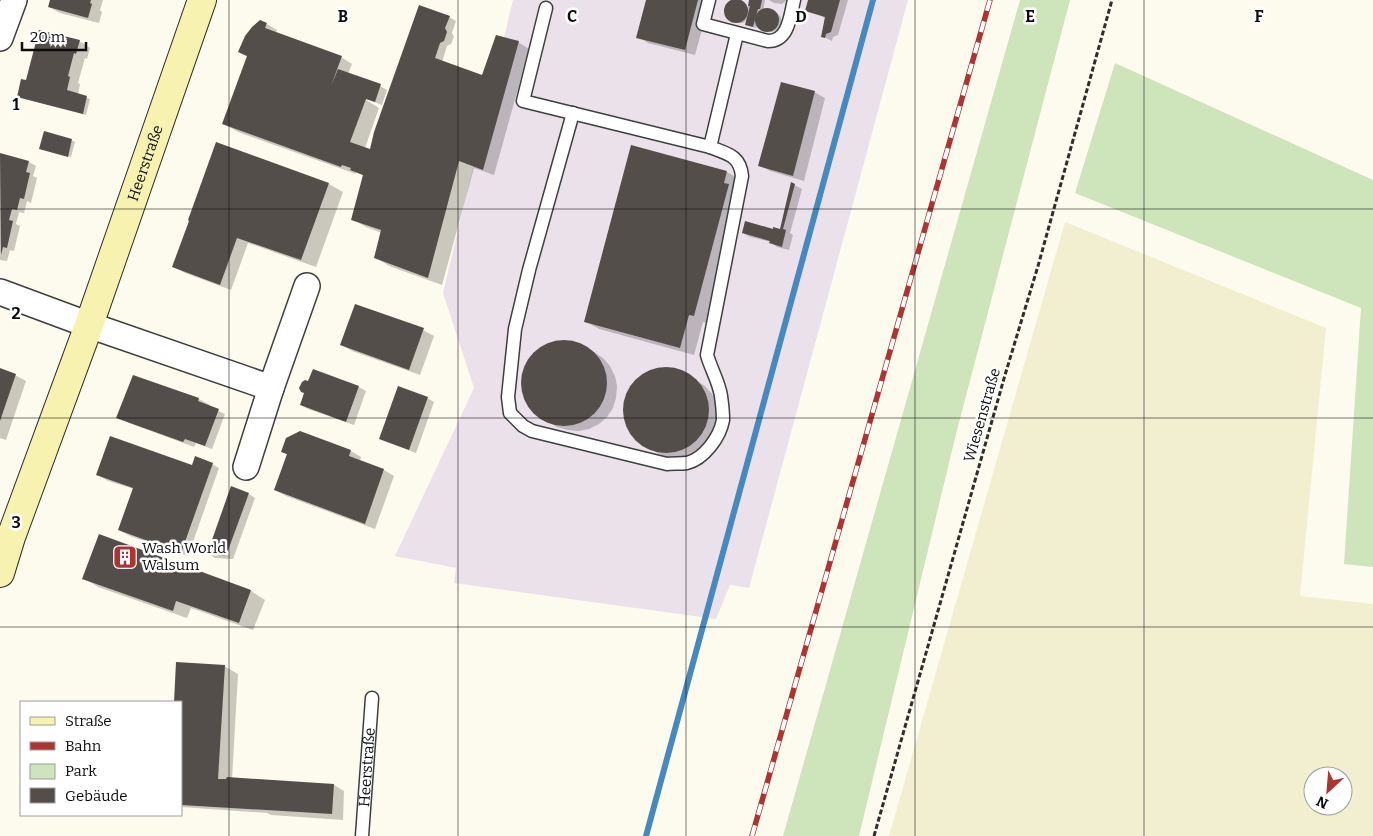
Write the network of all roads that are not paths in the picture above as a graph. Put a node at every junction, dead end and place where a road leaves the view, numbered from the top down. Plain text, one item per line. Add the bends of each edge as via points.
1 (14, 0) edge
2 (202, 0) edge
3 (709, 0) edge
4 (794, 0) edge
5 (546, 8) dead end
6 (737, 34) junction
7 (0, 38) edge
8 (573, 113) junction
9 (710, 147) junction
10 (308, 286) dead end
11 (0, 292) edge
12 (89, 325) junction
13 (271, 388) junction
14 (246, 467) dead end
15 (0, 573) edge
16 (372, 698) dead end
17 (362, 836) edge

1 - 7 street
2 - 12 main road, Heerstraße
3 - 6 lane via 703,24
4 - 6 lane via 786,29 778,40 768,42
5 - 8 lane via 523,101
6 - 9 lane
8 - 9 lane
8 - 9 lane via 515,329 508,397 510,413 532,431 667,464 687,463 705,454 717,436 722,420 721,396 707,355 742,176 736,159
10 - 13 street
11 - 12 street
12 - 13 street
12 - 15 main road, Heerstraße
13 - 14 street
16 - 17 lane, Heerstraße

